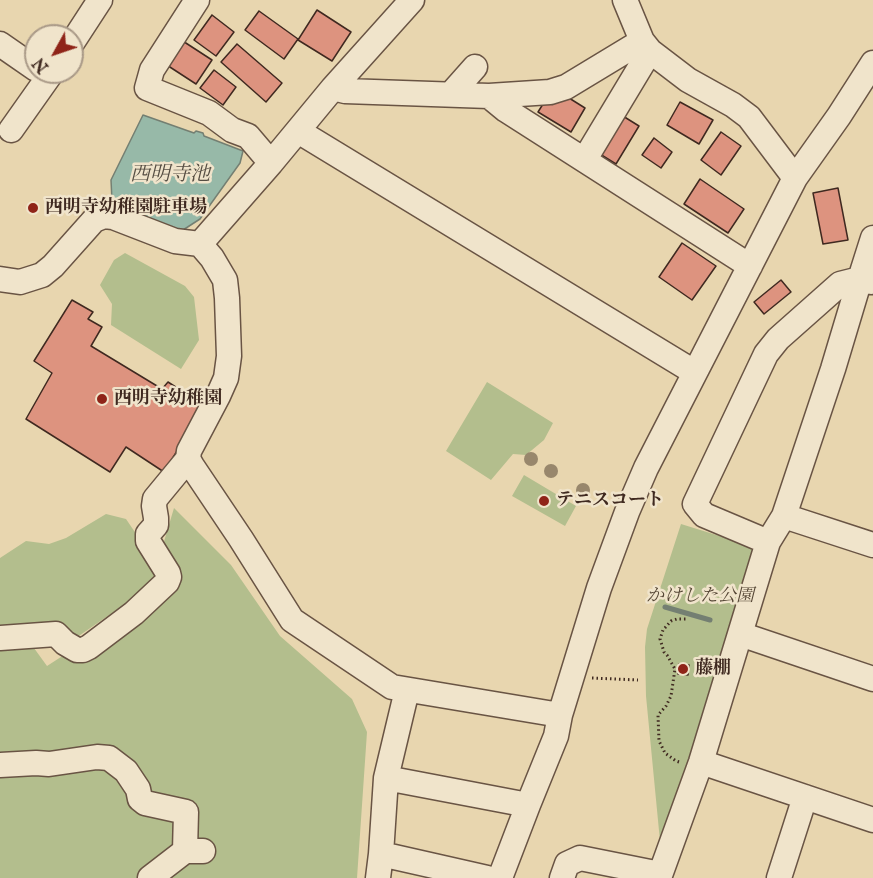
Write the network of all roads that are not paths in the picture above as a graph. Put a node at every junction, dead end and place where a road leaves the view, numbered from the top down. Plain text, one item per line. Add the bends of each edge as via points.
1 (100, 0) edge
2 (197, 0) edge
3 (412, 0) edge
4 (625, 0) edge
5 (84, 25) edge
6 (0, 44) edge
7 (646, 46) junction
8 (24, 60) edge
9 (873, 63) edge
10 (475, 67) dead end
11 (38, 84) edge
12 (333, 88) junction
13 (451, 94) junction
14 (489, 96) junction
15 (12, 130) dead end
16 (298, 131) junction
17 (585, 159) junction
18 (271, 163) junction
19 (795, 178) junction
20 (873, 238) edge
21 (200, 244) junction
22 (750, 266) junction
23 (0, 279) edge
24 (866, 281) edge
25 (694, 372) junction
26 (188, 459) junction
27 (784, 516) junction
28 (768, 542) junction
29 (873, 545) edge
30 (740, 634) junction
31 (2, 644) edge
32 (873, 680) edge
33 (407, 690) junction
34 (560, 716) junction
35 (691, 762) junction
36 (0, 765) edge
37 (386, 778) junction
38 (805, 797) junction
39 (528, 805) junction
40 (873, 820) edge
41 (381, 854) junction
42 (659, 876) edge
43 (150, 878) edge
44 (378, 878) edge
45 (487, 878) edge
46 (500, 878) edge
47 (562, 878) edge
48 (779, 878) edge

1 - 5 street
2 - 18 street via 152,69 147,88 209,113 248,136
3 - 12 street
4 - 7 street
6 - 8 street
7 - 14 street via 566,87 550,92
7 - 17 street
7 - 19 street via 688,80 749,117
9 - 19 street
10 - 13 street
11 - 15 street
12 - 13 street
12 - 16 street
13 - 14 street
14 - 17 street
16 - 18 street
16 - 25 street
17 - 22 street
18 - 21 street
19 - 22 street
20 - 24 street
21 - 23 street via 175,241 104,216 94,220 42,275 20,282
21 - 26 street via 225,280 229,356 219,396
22 - 25 street
24 - 27 street
24 - 28 street via 840,284 766,354 695,504 704,515
25 - 34 street via 627,512
26 - 31 street via 155,499 156,525 148,534 168,573 167,582 134,613 83,650 64,643 48,648
26 - 33 street via 292,620 392,687
27 - 28 street
27 - 29 street
28 - 30 street
30 - 32 street
30 - 35 street
33 - 34 street
33 - 37 street
34 - 39 street via 556,736
35 - 38 street
35 - 42 street
36 - 43 street via 109,758 126,771 145,803 186,812 194,851
37 - 39 street
37 - 41 street
38 - 40 street
38 - 48 street
39 - 46 street
41 - 44 street
41 - 45 street
42 - 47 street via 580,858 567,864

